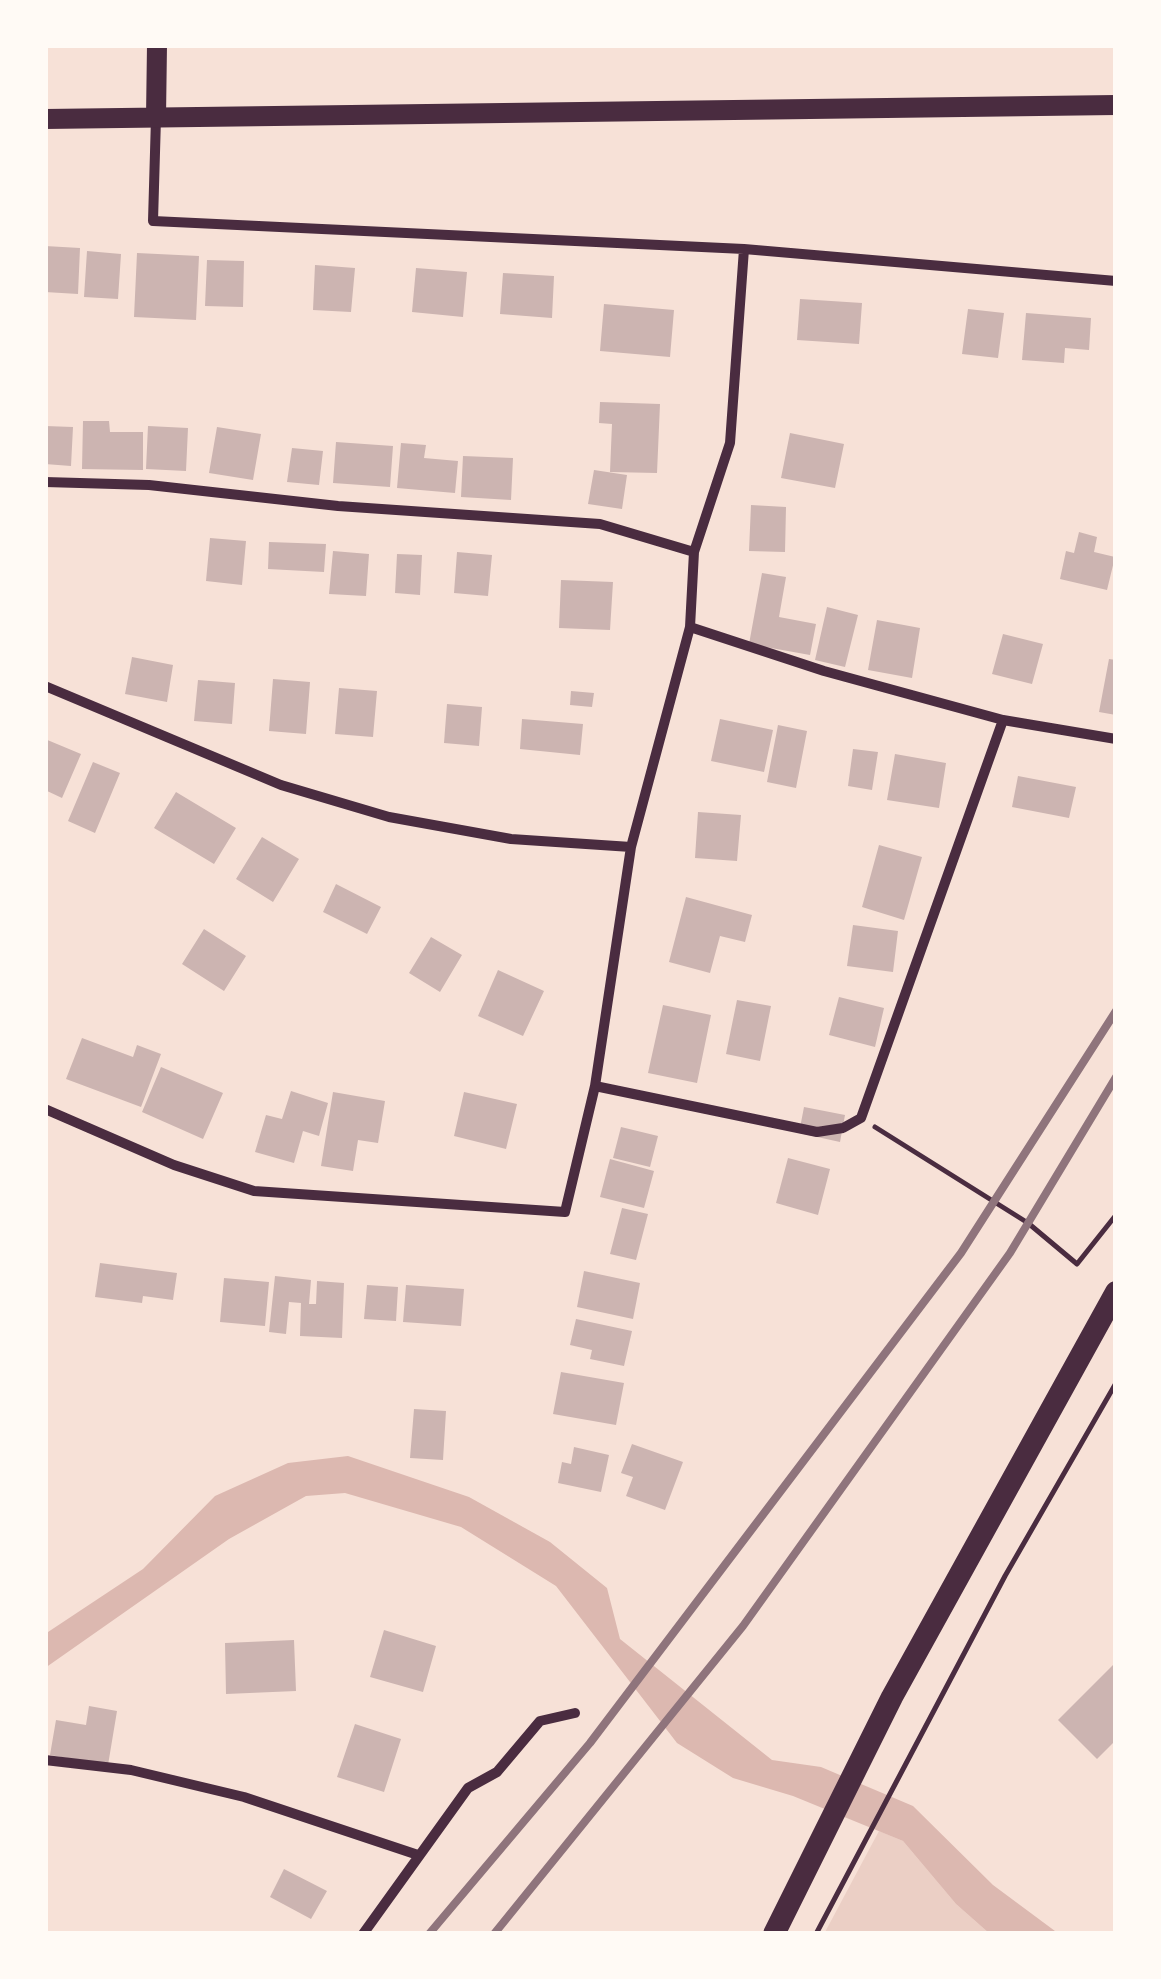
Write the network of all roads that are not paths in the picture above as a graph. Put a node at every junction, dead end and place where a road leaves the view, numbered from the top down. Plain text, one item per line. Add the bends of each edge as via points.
1 (158, 45) edge
2 (1116, 105) edge
3 (156, 117) junction
4 (45, 119) edge
5 (744, 249) junction
6 (1116, 282) edge
7 (45, 482) edge
8 (694, 552) junction
9 (690, 627) junction
10 (45, 686) edge
11 (1003, 720) junction
12 (1116, 739) edge
13 (631, 847) junction
14 (595, 1086) junction
15 (45, 1108) edge
16 (1116, 1292) edge
17 (576, 1714) dead end
18 (45, 1760) edge
19 (418, 1855) junction
20 (363, 1934) edge
21 (774, 1934) edge

1 - 3 main road
2 - 3 main road
3 - 4 main road
3 - 5 street via 153,222
5 - 6 street
5 - 8 street via 730,443
7 - 8 street via 600,524
8 - 9 street
9 - 11 street
9 - 13 street
10 - 13 street via 281,786 389,817 511,839
11 - 12 street
11 - 14 street via 861,1118 817,1132
13 - 14 street
14 - 15 street via 565,1212 254,1191 174,1165
16 - 21 highway via 892,1697
17 - 19 street via 540,1721 496,1772 468,1788
18 - 19 street via 131,1770 244,1797
19 - 20 street

